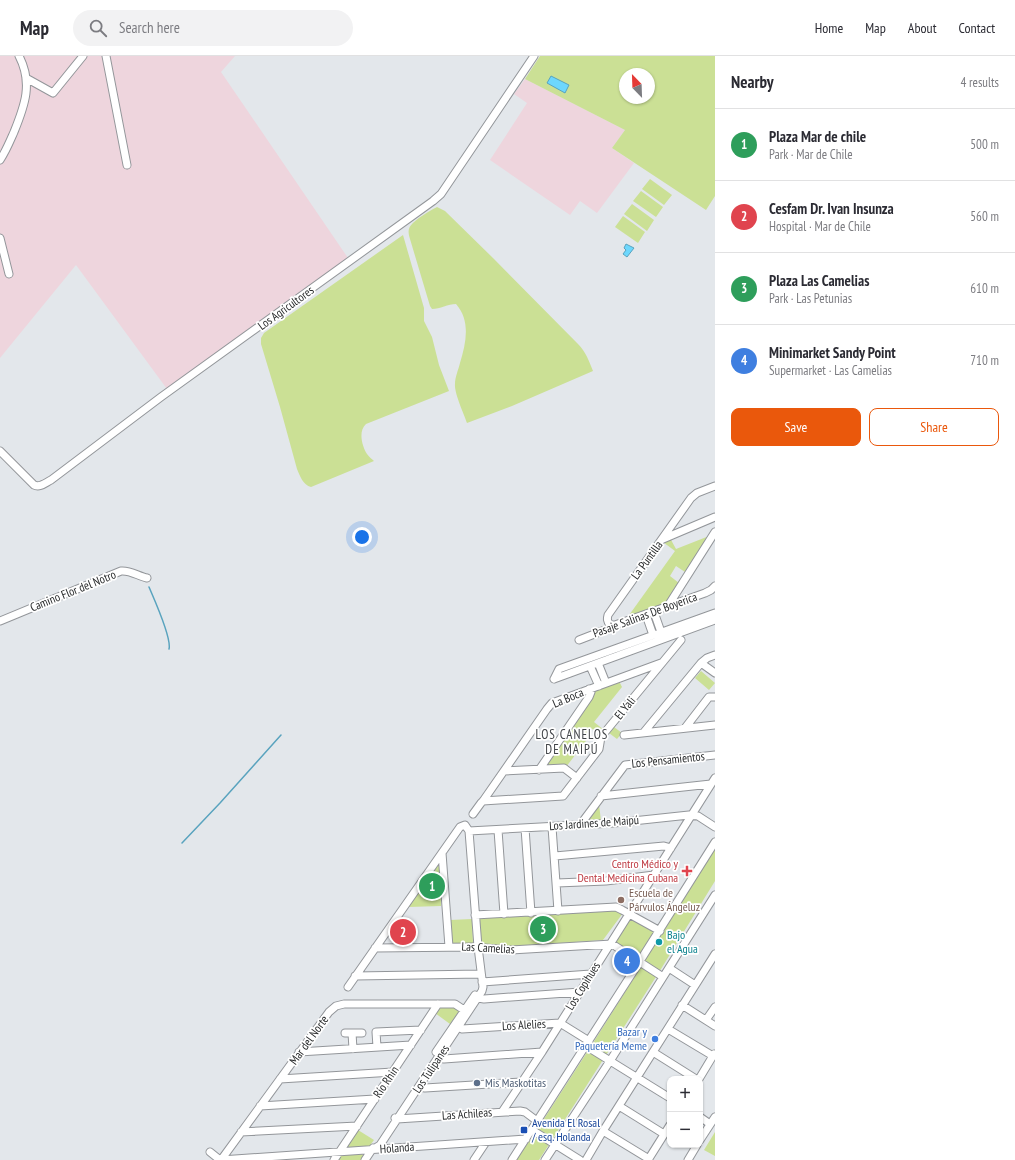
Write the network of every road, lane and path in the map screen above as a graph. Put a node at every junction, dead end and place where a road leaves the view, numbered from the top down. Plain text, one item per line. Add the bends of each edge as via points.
1 (19, 56) edge
2 (83, 56) edge
3 (106, 56) edge
4 (534, 56) edge
5 (26, 78) junction
6 (0, 160) edge
7 (127, 164) dead end
8 (0, 238) edge
9 (9, 274) dead end
10 (0, 451) edge
11 (715, 486) edge
12 (715, 517) edge
13 (715, 532) edge
14 (663, 539) junction
15 (147, 578) dead end
16 (713, 588) edge
17 (668, 606) junction
18 (654, 612) junction
19 (646, 615) junction
20 (712, 617) edge
21 (0, 620) edge
22 (615, 625) junction
23 (661, 632) junction
24 (653, 635) junction
25 (580, 640) dead end
26 (681, 640) dead end
27 (629, 648) junction
28 (715, 655) edge
29 (598, 663) junction
30 (661, 663) junction
31 (701, 663) junction
32 (590, 666) junction
33 (715, 673) edge
34 (606, 683) junction
35 (599, 686) junction
36 (589, 689) junction
37 (715, 697) edge
38 (715, 725) edge
39 (685, 728) junction
40 (644, 732) junction
41 (624, 734) dead end
42 (715, 755) edge
43 (539, 770) junction
44 (504, 771) junction
45 (577, 778) junction
46 (713, 781) edge
47 (601, 796) junction
48 (483, 801) junction
49 (473, 814) dead end
50 (692, 815) junction
51 (580, 825) junction
52 (552, 827) junction
53 (715, 827) edge
54 (525, 828) junction
55 (498, 830) junction
56 (469, 831) junction
57 (715, 842) edge
58 (671, 848) junction
59 (442, 853) junction
60 (555, 856) junction
61 (654, 875) junction
62 (556, 883) junction
63 (715, 895) edge
64 (558, 911) junction
65 (531, 912) junction
66 (629, 913) junction
67 (504, 914) junction
68 (475, 915) junction
69 (660, 931) junction
70 (610, 944) junction
71 (449, 947) junction
72 (376, 948) junction
73 (478, 948) junction
74 (715, 954) edge
75 (640, 961) junction
76 (712, 966) edge
77 (669, 968) junction
78 (591, 974) junction
79 (355, 976) junction
80 (663, 977) junction
81 (481, 980) junction
82 (695, 985) junction
83 (348, 987) dead end
84 (580, 992) junction
85 (478, 998) junction
86 (438, 1004) junction
87 (682, 1005) junction
88 (715, 1007) edge
89 (464, 1010) junction
90 (706, 1020) junction
91 (560, 1023) junction
92 (715, 1026) edge
93 (456, 1027) junction
94 (668, 1029) junction
95 (421, 1030) junction
96 (362, 1032) dead end
97 (588, 1043) junction
98 (410, 1045) junction
99 (377, 1048) junction
100 (353, 1049) junction
101 (300, 1052) junction
102 (542, 1052) junction
103 (653, 1052) junction
104 (714, 1055) edge
105 (438, 1058) junction
106 (610, 1061) junction
107 (393, 1072) junction
108 (692, 1076) edge
109 (699, 1076) edge
110 (636, 1078) junction
111 (280, 1079) junction
112 (522, 1082) junction
113 (419, 1087) junction
114 (667, 1096) edge
115 (375, 1099) junction
116 (260, 1106) junction
117 (618, 1106) junction
118 (502, 1112) junction
119 (715, 1117) edge
120 (395, 1118) junction
121 (703, 1119) edge
122 (537, 1122) junction
123 (710, 1124) junction
124 (357, 1126) junction
125 (532, 1130) junction
126 (667, 1130) edge
127 (603, 1131) junction
128 (241, 1132) junction
129 (664, 1134) junction
130 (703, 1135) edge
131 (526, 1139) junction
132 (486, 1142) junction
133 (556, 1145) junction
134 (695, 1148) edge
135 (372, 1150) junction
136 (210, 1152) dead end
137 (340, 1152) junction
138 (253, 1159) edge
139 (589, 1159) edge
140 (648, 1159) edge
141 (221, 1160) edge
142 (334, 1160) edge
143 (365, 1160) edge
144 (474, 1160) edge
145 (512, 1160) edge
146 (546, 1160) edge
147 (580, 1160) edge
148 (688, 1160) edge

1 - 5 street
2 - 5 street via 53,93
3 - 7 street
4 - 10 street, Los Agricultores via 441,194 433,202 161,397 51,480 36,487
5 - 6 street via 23,110
8 - 9 street
11 - 14 street, La Puntilla via 691,498
12 - 14 street
13 - 17 street
14 - 22 street, La Puntilla via 608,615 607,622
15 - 21 street, Camino Flor del Notro via 121,571
16 - 17 street, Pasaje Salinas De Boyerica
17 - 18 street, Pasaje Salinas De Boyerica
18 - 19 street, Pasaje Salinas De Boyerica
18 - 23 street
19 - 22 street, Pasaje Salinas De Boyerica
19 - 24 street
20 - 23 street
20 - 27 street
22 - 25 street, Pasaje Salinas De Boyerica
23 - 24 street
24 - 27 street
26 - 30 street, El Yali
27 - 29 street
27 - 32 street via 560,669 554,679
28 - 31 street
29 - 32 street
29 - 34 street
30 - 34 street, La Boca
30 - 45 street, El Yali via 601,737 599,749
31 - 33 street
31 - 40 street
32 - 35 street
34 - 35 street, La Boca
35 - 36 street, La Boca
36 - 43 street via 589,697
36 - 44 street, La Boca via 549,705
37 - 39 street via 709,697
38 - 39 street
39 - 40 street
40 - 41 street
42 - 47 street, Los Pensamientos via 625,765
43 - 44 street
43 - 45 street via 564,768
44 - 48 street, La Boca
45 - 48 street, El Yali via 560,797
46 - 47 street
46 - 50 street, Los Copihues
47 - 51 street, Los Pensamientos
48 - 49 street, La Boca
50 - 51 street, Los Jardines de Maipú
50 - 53 street
50 - 58 street, Los Copihues
51 - 52 street, Los Jardines de Maipú
52 - 54 street, Los Jardines de Maipú
52 - 60 street
54 - 55 street, Los Jardines de Maipú
54 - 65 street
55 - 56 street, Los Jardines de Maipú
55 - 67 street
56 - 59 street, Los Tulipanes via 465,825 460,827
56 - 68 street, Los Tulipanes
57 - 69 street
58 - 60 street via 664,846
58 - 61 street, Los Copihues
59 - 71 street
59 - 72 street
60 - 62 street
61 - 62 street via 606,881
61 - 66 street, Los Copihues
62 - 64 street
63 - 77 street
64 - 65 street
64 - 66 street via 616,907
65 - 67 street
66 - 69 street
66 - 70 street, Los Copihues
67 - 68 street
68 - 73 street, Los Tulipanes
69 - 75 street
70 - 73 street, Las Camelias via 511,950
70 - 75 street
70 - 78 street, Los Copihues
71 - 72 street, Las Camelias
71 - 73 street, Las Camelias
72 - 79 street
73 - 81 street, Los Tulipanes
74 - 76 street
75 - 80 street
75 - 97 street
76 - 82 street
77 - 80 street
77 - 82 street
78 - 81 street
78 - 84 street, Los Copihues
79 - 81 street
79 - 83 street
80 - 106 street
81 - 85 street, Los Tulipanes via 482,991
81 - 89 street, Los Tulipanes
82 - 87 street
84 - 85 street
84 - 91 street, Los Copihues
85 - 93 street, Los Tulipanes
86 - 89 street, Mar del Norte via 455,1004
86 - 95 street, Río Rhin
86 - 101 street, Mar del Norte via 338,1005 333,1008
87 - 90 street
87 - 94 street
88 - 90 street
89 - 93 street, Los Tulipanes
90 - 92 street
91 - 93 street, Los Alelies via 462,1029
91 - 97 street, Los Alelies
91 - 102 street, Los Copihues
93 - 105 street, Los Tulipanes
93 - 120 street, Los Tulipanes
94 - 103 street
94 - 104 street
95 - 98 street, Río Rhin
95 - 99 street via 376,1032
96 - 100 street via 348,1033
97 - 106 street, Los Alelies
97 - 122 street
98 - 99 street
98 - 107 street, Río Rhin
99 - 100 street
100 - 101 street
101 - 111 street, Mar del Norte
102 - 105 street
102 - 112 street, Los Copihues
103 - 108 street
103 - 110 street
104 - 109 street
105 - 113 street, Los Tulipanes
106 - 110 street, Los Alelies
106 - 133 street
107 - 111 street
107 - 115 street, Río Rhin
110 - 114 street, Los Alelies
110 - 117 street
111 - 116 street, Mar del Norte
112 - 113 street
112 - 118 street, Los Copihues
113 - 120 street, Los Tulipanes
115 - 116 street
115 - 124 street, Río Rhin
116 - 128 street, Mar del Norte
117 - 127 street
117 - 129 street
118 - 120 street, Las Achileas
118 - 122 street, Las Achileas via 522,1111
119 - 123 street
120 - 135 street, Los Tulipanes via 380,1145
121 - 123 street
122 - 125 street
123 - 130 street
124 - 128 street
124 - 137 street, Río Rhin
125 - 131 street
125 - 133 street
126 - 129 street
127 - 139 street
127 - 140 street
128 - 141 street, Mar del Norte
129 - 140 street
131 - 132 street, Holanda
131 - 145 street
132 - 135 street, Holanda
132 - 144 street
133 - 146 street
133 - 147 street
134 - 148 street
135 - 137 street, Holanda
135 - 143 street, Los Tulipanes
136 - 141 street
137 - 138 street, Holanda
137 - 142 street, Río Rhin
138 - 141 street, Holanda

